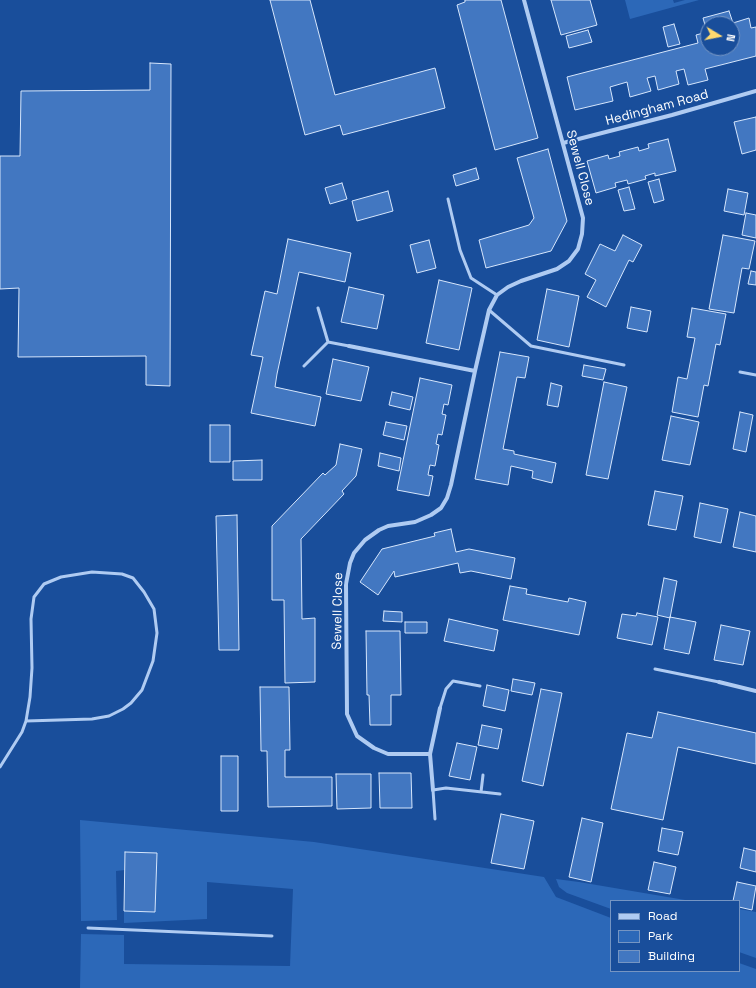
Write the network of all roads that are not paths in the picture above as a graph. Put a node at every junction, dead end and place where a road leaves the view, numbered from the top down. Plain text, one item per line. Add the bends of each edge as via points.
1 (524, 0) edge
2 (756, 92) edge
3 (563, 143) junction
4 (448, 199) dead end
5 (497, 295) junction
6 (318, 308) dead end
7 (489, 310) junction
8 (328, 342) junction
9 (349, 346) joint
10 (624, 365) dead end
11 (304, 366) dead end
12 (475, 372) junction
13 (740, 372) dead end
14 (756, 375) edge
15 (655, 669) dead end
16 (719, 682) joint
17 (480, 686) dead end
18 (756, 691) edge
19 (440, 708) joint
20 (26, 721) junction
21 (430, 754) junction
22 (0, 766) edge
23 (484, 775) dead end
24 (433, 790) junction
25 (481, 792) junction
26 (500, 794) dead end
27 (435, 819) dead end
28 (88, 928) dead end
29 (272, 936) dead end

1 - 3 street, Sewell Close
2 - 3 street, Hedingham Road
3 - 5 street, Sewell Close via 582,218 582,234 578,249 569,261 557,269 521,280
4 - 5 lane via 460,250 471,278
5 - 7 street, Sewell Close
6 - 8 lane
7 - 10 lane via 531,346
7 - 12 street, Sewell Close
8 - 9 lane
8 - 11 lane
9 - 12 street
12 - 21 street, Sewell Close via 452,485 447,498 431,515 415,522 388,526 365,540 354,553 346,584 347,714 357,736 388,754
13 - 14 lane
15 - 16 lane
16 - 18 street
17 - 19 lane via 453,681 446,689
19 - 21 street
20 - 20 lane via 32,668 31,620 34,597 44,584 62,577 92,572 122,574 133,578 154,609 157,633 153,661 142,690 131,703 109,716
20 - 22 lane via 22,732
21 - 24 street
23 - 25 lane
24 - 25 lane via 446,788
24 - 27 lane
25 - 26 lane
28 - 29 lane

